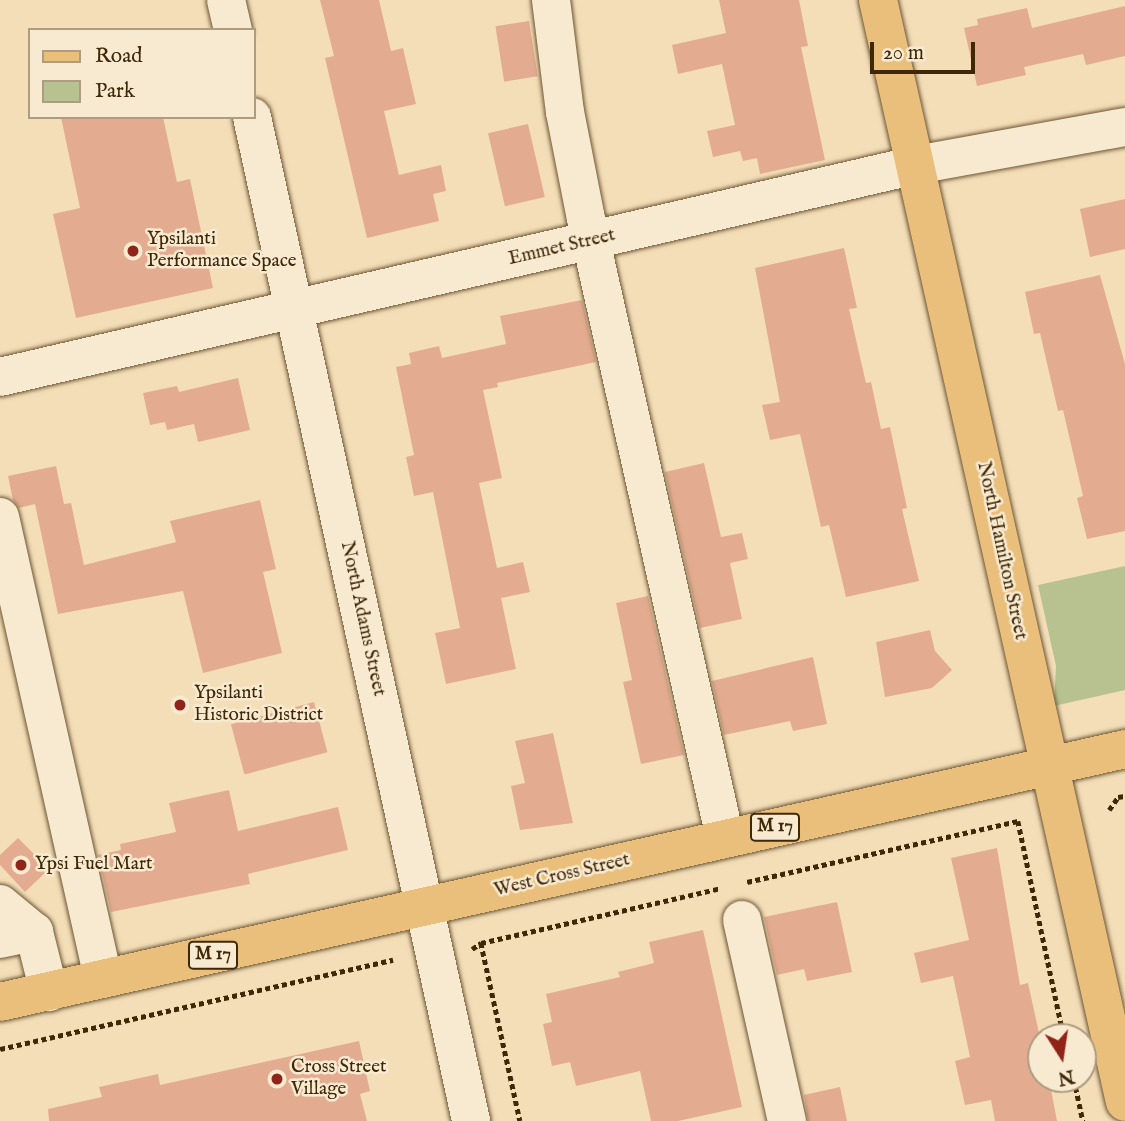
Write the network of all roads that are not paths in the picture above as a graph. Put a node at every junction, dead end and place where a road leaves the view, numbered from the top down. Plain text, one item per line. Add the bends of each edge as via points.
1 (226, 0) edge
2 (551, 0) edge
3 (878, 0) edge
4 (233, 28) edge
5 (252, 119) edge
6 (1125, 127) edge
7 (916, 165) junction
8 (591, 241) junction
9 (295, 310) junction
10 (0, 377) edge
11 (0, 517) edge
12 (1125, 749) edge
13 (1050, 767) junction
14 (724, 838) junction
15 (0, 904) edge
16 (425, 908) junction
17 (742, 920) dead end
18 (17, 936) edge
19 (103, 979) junction
20 (49, 992) junction
21 (0, 1002) edge
22 (1125, 1102) edge
23 (471, 1121) edge
24 (787, 1121) edge

1 - 4 street
2 - 8 street via 565,112
3 - 7 main road, North Hamilton Street
5 - 9 street, North Adams Street
6 - 7 street, Emmet Street
7 - 8 street, Emmet Street
7 - 13 main road, North Hamilton Street
8 - 9 street, Emmet Street
8 - 14 street
9 - 10 street, Emmet Street
9 - 16 street, North Adams Street
11 - 19 street
12 - 13 main road, West Cross Street / M 17
13 - 14 main road, West Cross Street / M 17
13 - 22 main road, North Hamilton Street
14 - 16 main road, West Cross Street / M 17
15 - 18 street
16 - 19 main road, West Cross Street / M 17
16 - 23 street, North Adams Street
17 - 24 street
18 - 20 street
19 - 20 main road, West Cross Street / M 17
20 - 21 main road, West Cross Street / M 17

